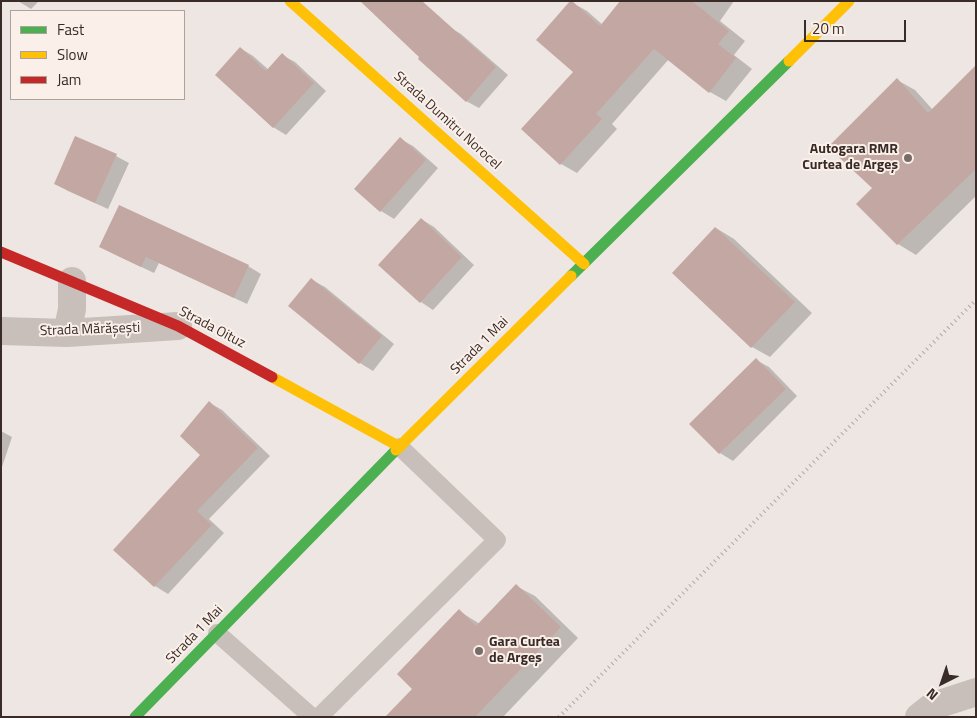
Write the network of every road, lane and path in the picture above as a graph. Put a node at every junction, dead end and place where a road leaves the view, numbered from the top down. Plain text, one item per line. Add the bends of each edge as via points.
1 (290, 1) edge
2 (849, 1) edge
3 (1, 252) edge
4 (584, 264) junction
5 (72, 281) junction
6 (178, 326) junction
7 (1, 331) edge
8 (67, 333) junction
9 (400, 447) junction
10 (217, 633) junction
11 (976, 692) edge
12 (135, 717) edge
13 (312, 717) edge
14 (319, 717) edge
15 (919, 717) edge

1 - 4 main road, Strada Dumitru Norocel
2 - 4 main road, Strada 1 Mai
3 - 5 main road, Strada Oituz
4 - 9 main road, Strada 1 Mai
5 - 6 main road, Strada Oituz
5 - 8 street via 72,309
6 - 8 street, Strada Mărășești
6 - 9 main road, Strada Oituz
7 - 8 street, Strada Mărășești
9 - 10 main road, Strada 1 Mai
9 - 14 lane via 497,540
10 - 12 main road, Strada 1 Mai
10 - 13 lane
11 - 15 street via 933,706

